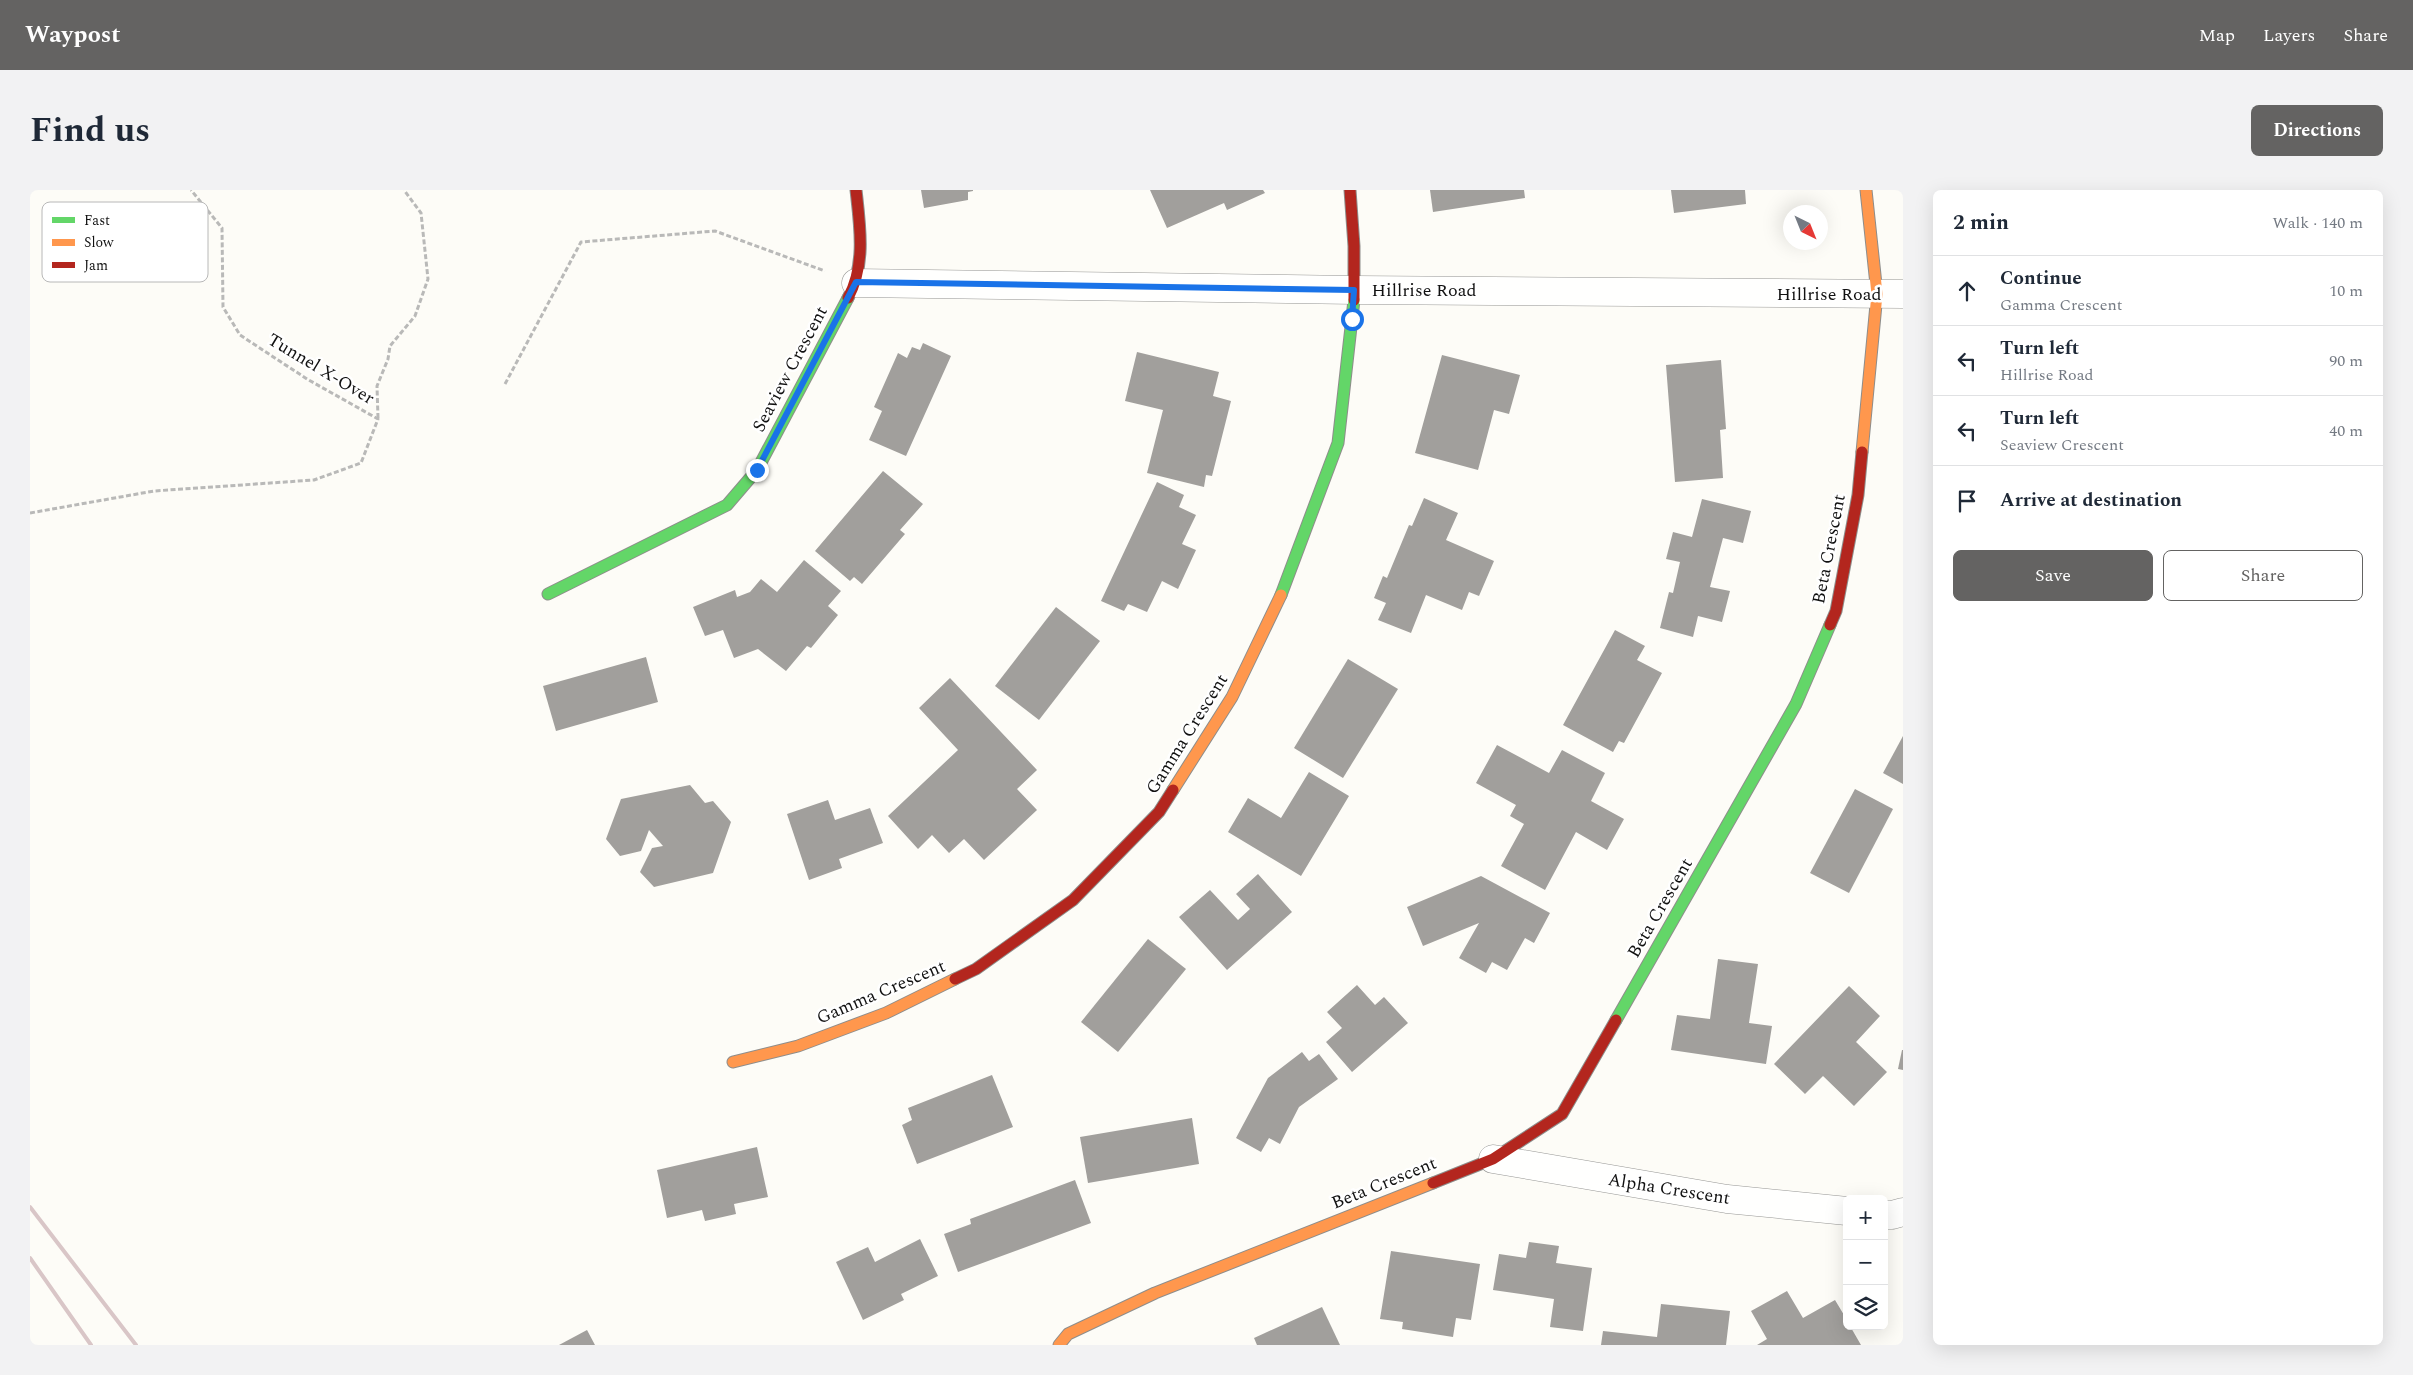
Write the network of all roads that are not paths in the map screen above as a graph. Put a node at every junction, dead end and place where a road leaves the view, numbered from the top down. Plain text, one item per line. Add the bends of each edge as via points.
1 (856, 190) edge
2 (1350, 190) edge
3 (1866, 190) edge
4 (856, 282) junction
5 (1354, 290) junction
6 (1890, 294) edge
7 (548, 594) dead end
8 (733, 1062) dead end
9 (1493, 1159) junction
10 (1843, 1211) edge
11 (1903, 1212) edge
12 (1888, 1214) edge
13 (1060, 1345) edge

1 - 4 street, Seaview Crescent via 861,239
2 - 5 street, Gamma Crescent
3 - 6 street, Beta Crescent
4 - 5 street, Hillrise Road
4 - 7 street, Seaview Crescent via 757,470 726,505
5 - 6 street, Hillrise Road
5 - 8 street, Gamma Crescent via 1338,443 1290,578 1232,697 1159,812 1073,900 976,969 878,1016 798,1046
6 - 9 street, Beta Crescent via 1836,611 1796,704 1562,1114
9 - 10 street, Alpha Crescent via 1727,1199
9 - 13 street, Beta Crescent via 1156,1293 1068,1334
11 - 12 street

